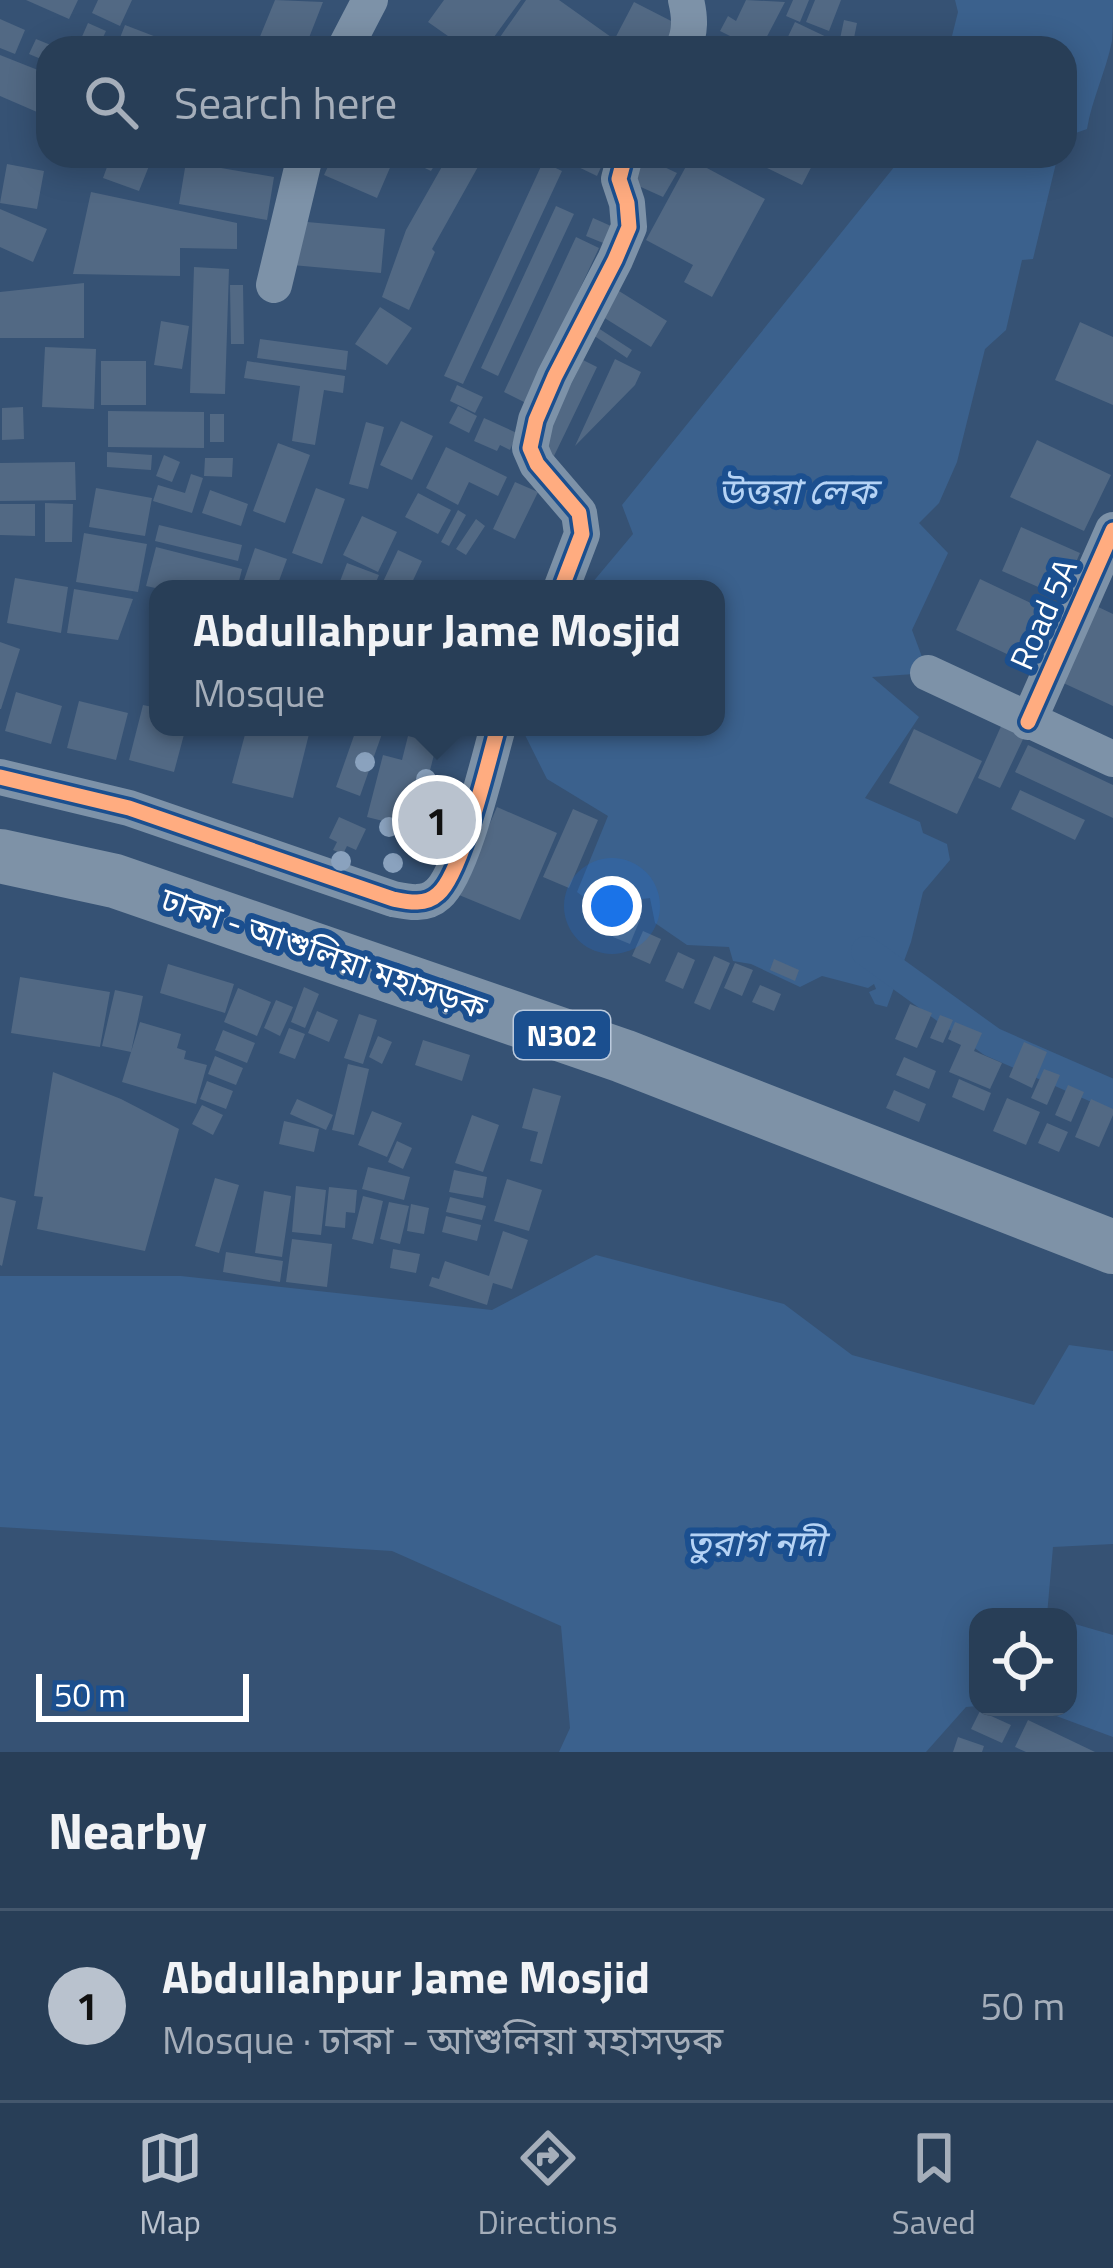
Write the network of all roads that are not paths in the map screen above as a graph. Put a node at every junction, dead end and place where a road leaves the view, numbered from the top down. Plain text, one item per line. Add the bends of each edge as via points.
1 (370, 0) edge
2 (686, 0) edge
3 (351, 36) edge
4 (688, 36) edge
5 (302, 168) edge
6 (622, 168) edge
7 (274, 285) dead end
8 (1113, 530) edge
9 (564, 580) edge
10 (928, 673) dead end
11 (1028, 722) junction
12 (495, 736) edge
13 (1113, 759) edge
14 (0, 777) edge
15 (0, 856) edge
16 (1113, 1247) edge

1 - 3 street
2 - 4 street
5 - 7 street
6 - 9 street via 628,227 545,398 530,448 579,513 582,534
8 - 11 street, Road 5A
10 - 11 street
11 - 13 street
12 - 14 street via 454,871 437,896 417,903 129,808
15 - 16 highway, ঢাকা - আশুলিয়া মহাসড়ক / N302 via 115,881 622,1056

